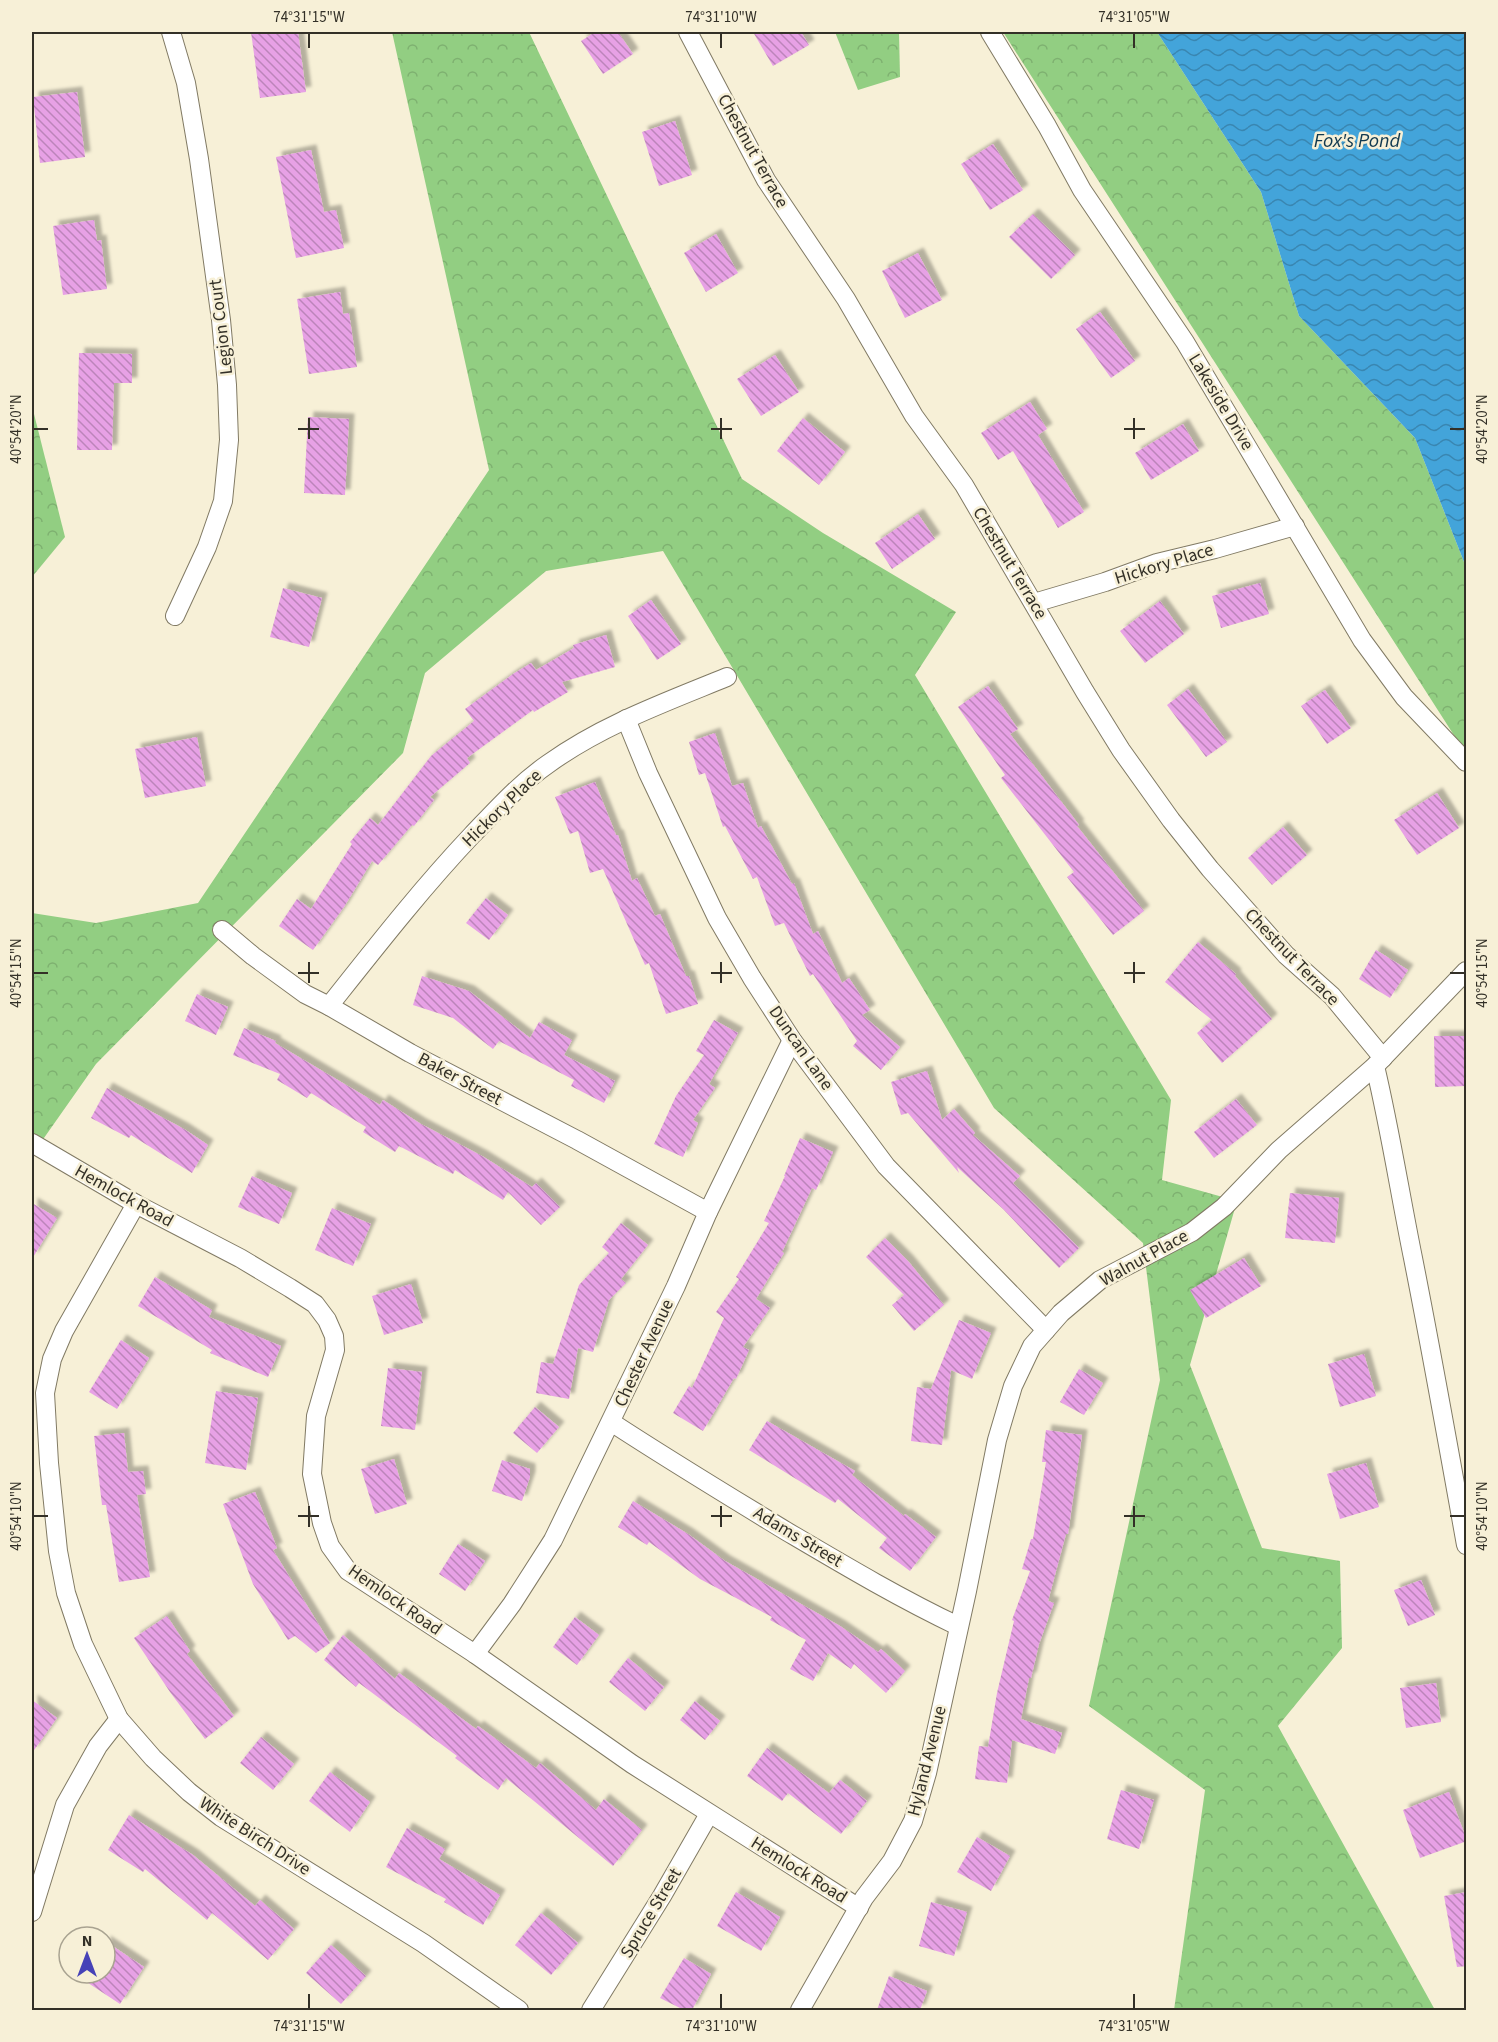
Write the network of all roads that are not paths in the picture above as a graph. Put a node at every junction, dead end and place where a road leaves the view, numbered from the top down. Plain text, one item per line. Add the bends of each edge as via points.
1 (171, 32) edge
2 (688, 32) edge
3 (990, 32) edge
4 (1295, 526) junction
5 (1034, 603) junction
6 (175, 616) dead end
7 (728, 678) dead end
8 (626, 719) junction
9 (1467, 762) edge
10 (222, 930) dead end
11 (1467, 971) edge
12 (329, 1006) junction
13 (792, 1040) junction
14 (1379, 1062) junction
15 (32, 1143) edge
16 (136, 1204) junction
17 (708, 1212) junction
18 (1046, 1330) junction
19 (611, 1422) junction
20 (40, 1463) edge
21 (1467, 1545) edge
22 (958, 1626) junction
23 (475, 1654) junction
24 (119, 1719) junction
25 (709, 1814) junction
26 (859, 1908) junction
27 (32, 1912) edge
28 (519, 2010) edge
29 (591, 2010) edge
30 (800, 2010) edge

1 - 6 street, Legion Court via 186,83 201,170 221,320 229,440 223,501 207,548
2 - 5 street, Chestnut Terrace via 765,180 846,299 914,416 964,485
3 - 4 street, Lakeside Drive via 1082,190 1185,342
4 - 5 street, Hickory Place via 1157,563
4 - 9 street, Lakeside Drive via 1362,639 1404,697
5 - 14 street, Chestnut Terrace via 1115,740 1171,820 1286,955 1332,996
7 - 8 street, Hickory Place
8 - 12 street, Hickory Place via 548,764 511,793 398,919
8 - 13 street, Duncan Lane via 717,918
10 - 12 street, Baker Street via 305,994
11 - 14 street, Walnut Place
12 - 17 street, Baker Street
13 - 17 street, Chester Avenue
13 - 18 street, Duncan Lane via 886,1166
14 - 18 street, Walnut Place via 1279,1150 1224,1207 1192,1232 1100,1280
14 - 21 street, Chestnut Terrace
15 - 16 street, Hemlock Road
16 - 20 street, White Birch Drive via 52,1359 45,1393
16 - 23 street, Hemlock Road via 290,1288 315,1305 327,1320 335,1350 316,1416 312,1474 330,1546 348,1571
17 - 19 street, Chester Avenue
18 - 22 street, Walnut Place via 1032,1346 1013,1386 997,1440
19 - 22 street, Adams Street via 822,1552
19 - 23 street, Chester Avenue via 553,1540
20 - 24 street, White Birch Drive via 66,1593 83,1644
22 - 26 street, Hyland Avenue via 913,1821 892,1861
23 - 25 street, Hemlock Road
24 - 27 street via 98,1746 65,1805
24 - 28 street, White Birch Drive via 153,1758 221,1817 423,1943
25 - 26 street, Hemlock Road
25 - 29 street, Spruce Street
26 - 30 street, Hyland Avenue

